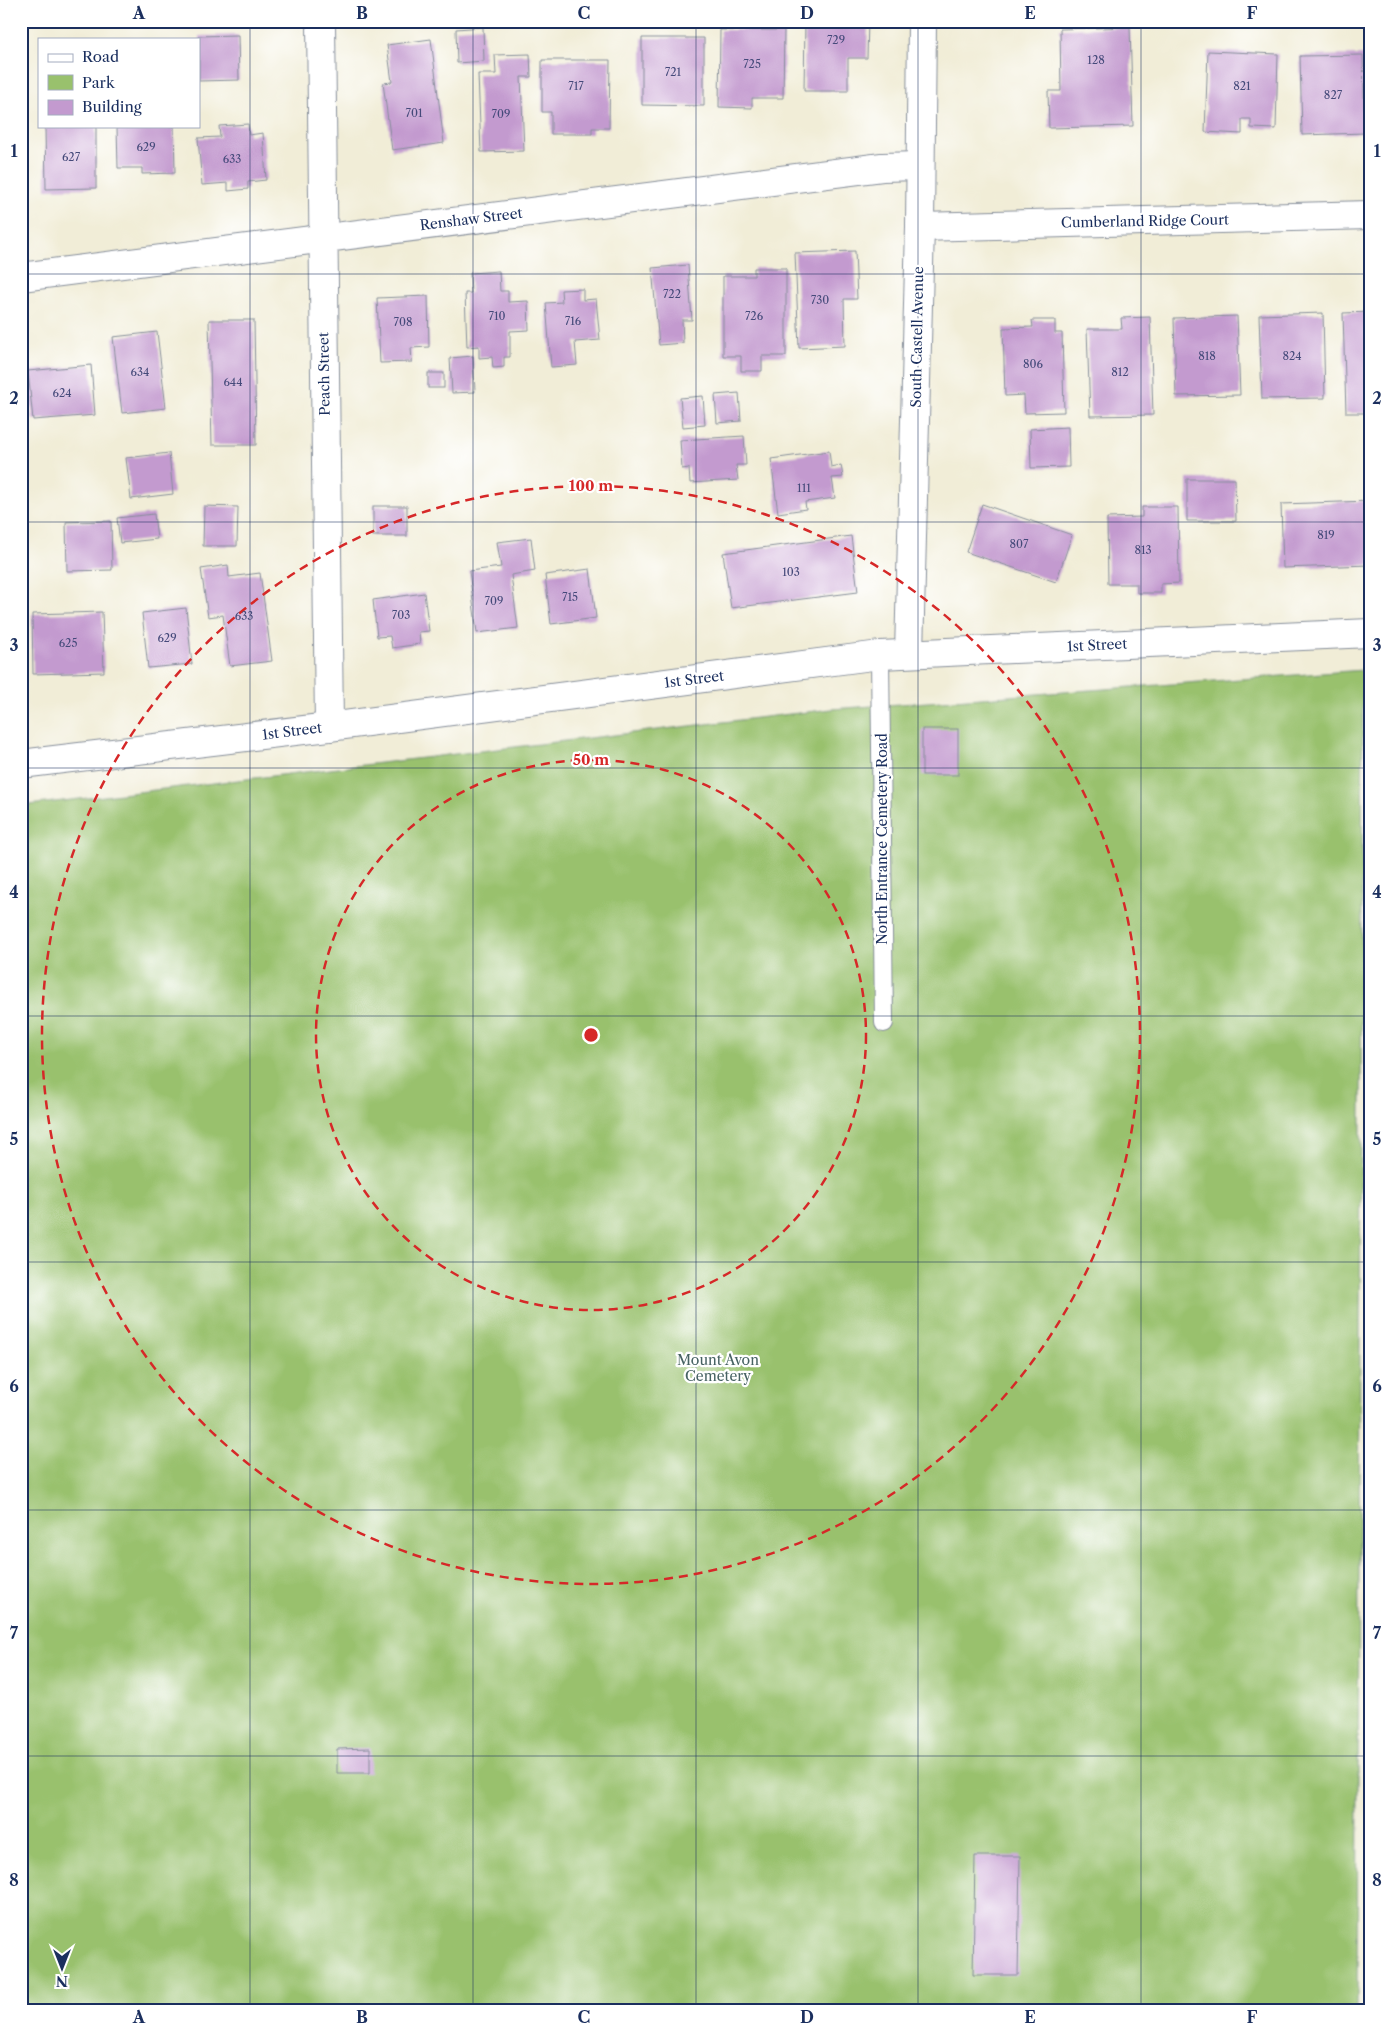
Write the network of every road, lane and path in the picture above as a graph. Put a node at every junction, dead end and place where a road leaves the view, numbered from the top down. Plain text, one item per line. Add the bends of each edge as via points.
1 (321, 21) edge
2 (922, 21) edge
3 (920, 166) junction
4 (1370, 215) edge
5 (920, 227) junction
6 (322, 237) junction
7 (21, 277) edge
8 (1370, 632) edge
9 (909, 653) junction
10 (880, 655) junction
11 (329, 727) junction
12 (21, 764) edge
13 (884, 1024) dead end

1 - 6 street, Peach Street
2 - 3 street, South Castell Avenue
3 - 5 street, South Castell Avenue
3 - 6 street, Renshaw Street via 882,167
4 - 5 street, Cumberland Ridge Court
5 - 9 street, South Castell Avenue
6 - 7 street, Renshaw Street
6 - 11 street, Peach Street
8 - 9 street, 1st Street
9 - 10 street, 1st Street
10 - 11 street, 1st Street
10 - 13 lane, North Entrance Cemetery Road
11 - 12 street, 1st Street

